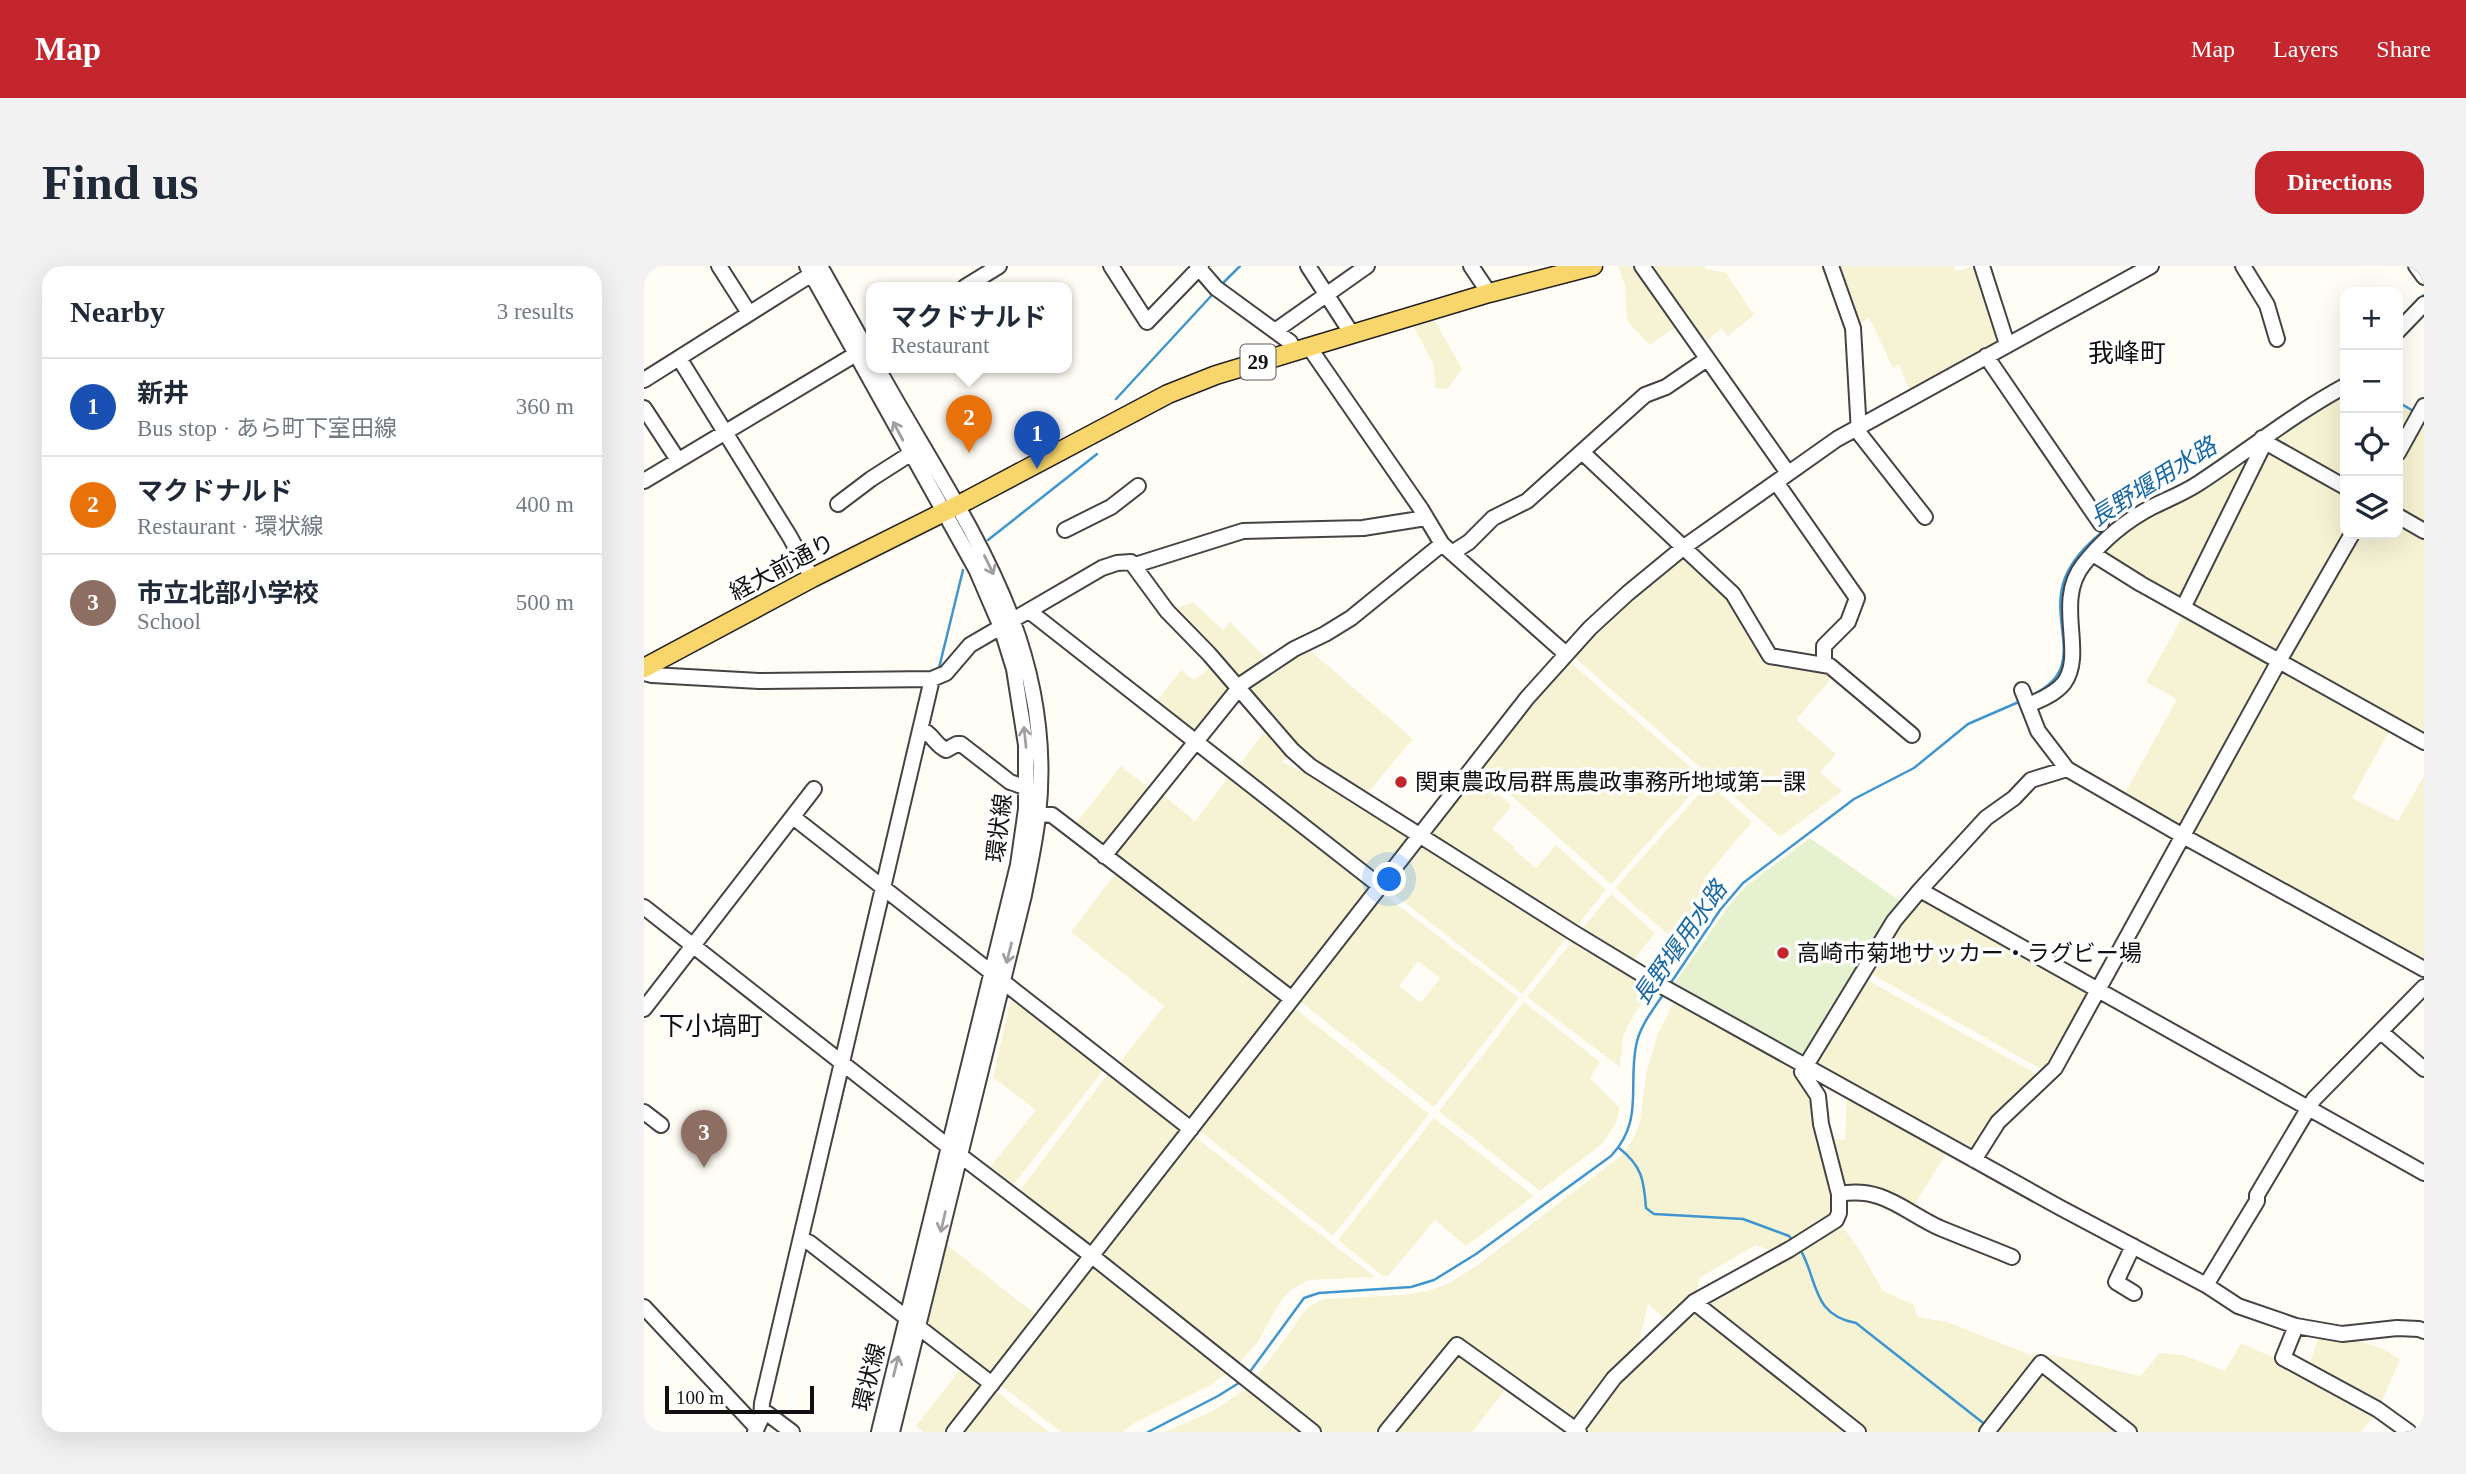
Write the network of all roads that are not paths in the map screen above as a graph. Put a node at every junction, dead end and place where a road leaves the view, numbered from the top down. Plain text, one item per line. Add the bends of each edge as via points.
1 (719, 266) edge
2 (999, 266) edge
3 (1111, 266) edge
4 (1308, 266) edge
5 (1367, 266) edge
6 (1471, 266) edge
7 (1593, 266) edge
8 (1642, 266) edge
9 (1831, 266) edge
10 (1982, 266) edge
11 (2151, 266) edge
12 (2243, 266) edge
13 (2416, 266) edge
14 (1199, 267) edge
15 (818, 268) edge
16 (2136, 270) edge
17 (2424, 277) edge
18 (973, 282) edge
19 (1489, 293) junction
20 (1327, 294) junction
21 (2424, 304) edge
22 (749, 313) junction
23 (2403, 326) edge
24 (1275, 331) junction
25 (1352, 334) junction
26 (2277, 339) dead end
27 (2007, 344) junction
28 (1302, 349) junction
29 (866, 350) edge
30 (1986, 356) junction
31 (679, 358) junction
32 (1707, 359) junction
33 (876, 373) edge
34 (880, 373) edge
35 (644, 380) edge
36 (2340, 389) edge
37 (2424, 406) edge
38 (644, 408) edge
39 (1858, 427) junction
40 (724, 432) junction
41 (2264, 440) junction
42 (2403, 444) edge
43 (1582, 452) junction
44 (910, 454) junction
45 (678, 460) junction
46 (1782, 478) junction
47 (644, 481) edge
48 (2340, 484) edge
49 (1138, 485) dead end
50 (838, 504) dead end
51 (951, 508) junction
52 (1925, 517) dead end
53 (1426, 518) junction
54 (2403, 519) edge
55 (2101, 524) dead end
56 (1065, 530) dead end
57 (2424, 531) edge
58 (2349, 539) edge
59 (1684, 547) junction
60 (1447, 549) junction
61 (2093, 554) junction
62 (1135, 565) junction
63 (812, 578) junction
64 (2184, 606) junction
65 (1029, 611) junction
66 (1007, 623) junction
67 (1566, 654) junction
68 (2279, 661) junction
69 (1824, 664) junction
70 (644, 671) edge
71 (932, 679) junction
72 (1239, 688) junction
73 (921, 729) junction
74 (1912, 735) dead end
75 (2424, 742) edge
76 (1196, 743) junction
77 (2067, 769) junction
78 (1027, 788) junction
79 (814, 789) dead end
80 (1038, 814) junction
81 (793, 817) junction
82 (1420, 835) junction
83 (2183, 836) junction
84 (1104, 856) junction
85 (1380, 886) junction
86 (883, 889) junction
87 (1920, 890) junction
88 (644, 907) edge
89 (693, 946) junction
90 (2424, 969) edge
91 (997, 978) junction
92 (2424, 987) edge
93 (2098, 990) junction
94 (1292, 999) junction
95 (644, 1009) edge
96 (2381, 1032) junction
97 (843, 1063) junction
98 (1807, 1065) junction
99 (2424, 1069) edge
100 (2308, 1108) junction
101 (644, 1112) edge
102 (661, 1125) dead end
103 (1191, 1129) junction
104 (954, 1151) junction
105 (1974, 1160) junction
106 (2424, 1173) edge
107 (1839, 1194) junction
108 (802, 1239) junction
109 (2133, 1246) junction
110 (1092, 1256) junction
111 (2012, 1257) dead end
112 (2206, 1285) junction
113 (2134, 1293) dead end
114 (1694, 1302) junction
115 (644, 1307) edge
116 (913, 1323) junction
117 (2296, 1326) junction
118 (2424, 1331) edge
119 (992, 1384) junction
120 (762, 1413) junction
121 (756, 1430) edge
122 (1576, 1431) edge
123 (792, 1432) edge
124 (879, 1432) edge
125 (892, 1432) edge
126 (954, 1432) edge
127 (1313, 1432) edge
128 (1386, 1432) edge
129 (1858, 1432) edge
130 (1987, 1432) edge
131 (2129, 1432) edge
132 (2409, 1432) edge

1 - 22 street
2 - 18 street
3 - 14 street via 1147,322
4 - 20 street
5 - 20 street
6 - 19 street
7 - 19 main road, 29
8 - 32 street
9 - 39 street via 1853,328
10 - 27 street
11 - 16 street
12 - 26 street via 2267,305
13 - 17 street
14 - 24 street via 1216,288
15 - 22 street
15 - 29 street, 環状線
16 - 27 street
19 - 25 main road, 29
20 - 24 street
20 - 25 street
21 - 23 street
22 - 31 street
24 - 28 street
25 - 28 main road, 29
27 - 30 street
28 - 51 main road, 29 via 1168,394
28 - 53 street
29 - 40 street
30 - 39 street
30 - 55 street
31 - 35 street
31 - 40 street
32 - 43 street via 1666,387 1645,395
32 - 46 street
44 -> 33 street, 環状線
34 - 51 street, 環状線
36 - 41 street via 2309,405
37 - 42 street
38 - 45 street
39 - 46 street
39 - 52 street
40 - 45 street
40 - 63 street
41 - 48 street
41 - 61 street via 2128,522
41 - 64 street
43 - 59 street
43 - 60 street via 1527,501 1493,518 1469,542
44 - 50 street
44 - 51 street, 環状線
45 - 47 street
46 - 59 street
46 - 69 street via 1857,598 1848,622 1824,646
49 - 56 street via 1111,507
51 - 63 main road, 経大前通り / 29
51 - 66 street, 環状線 via 987,592
53 - 60 street
53 - 62 street via 1363,528 1243,531
54 - 57 street
58 - 68 street
59 - 67 street via 1628,593
59 - 69 street via 1733,594 1770,656
60 - 67 street
60 - 72 street via 1351,618 1294,649
61 - 64 street
61 - 77 street via 2075,576 2070,593 2067,677 2054,692 2025,698 2038,731
62 - 65 street via 1125,562 1102,568
62 - 72 street via 1167,611
63 - 70 main road, 経大前通り / 29
64 - 68 street
65 - 66 street
65 - 76 street
66 - 71 street via 970,645 946,673
78 -> 66 street, 環状線 via 1026,745
66 - 80 street, 環状線 via 1027,666 1035,709
67 - 82 street
68 - 75 street
68 - 83 street
69 - 74 street via 1836,669
70 - 71 street via 759,681
71 - 73 street
72 - 76 street
72 - 82 street via 1301,758
73 - 78 street via 942,748 961,744 1010,782
73 - 86 street
76 - 84 street
76 - 85 street
77 - 83 street
77 - 87 street via 2031,780 1986,818
78 - 91 street, 環状線
79 - 81 street
80 - 84 street via 1052,815
80 -> 91 street, 環状線 via 1024,895
81 - 86 street
81 - 89 street
82 - 85 street
82 - 98 street via 1574,933
83 - 90 street
83 - 93 street
84 - 94 street
85 - 94 street
86 - 91 street
86 - 97 street
87 - 93 street
87 - 98 street via 1894,921
88 - 89 street
89 - 95 street
89 - 97 street
91 - 103 street
91 - 104 street, 環状線
92 - 96 street
93 - 100 street
93 - 105 street via 2055,1068 1998,1122
94 - 103 street
96 - 99 street
96 - 100 street
97 - 104 street
97 - 108 street
98 - 105 street
98 - 107 street via 1802,1072 1818,1096
100 - 106 street
100 - 112 street
101 - 102 street
103 - 110 street
104 - 110 street
104 - 116 street, 環状線
105 - 109 street
107 - 111 street via 1878,1194 1937,1226
107 - 114 street via 1839,1213 1831,1225
108 - 116 street
108 - 120 street
109 - 112 street
109 - 113 street via 2116,1282
110 - 119 street
110 - 127 street
112 - 117 street via 2238,1306
114 - 122 street via 1614,1378
114 - 129 street
115 - 121 street
116 - 119 street
124 -> 116 street, 環状線
116 - 125 street, 環状線
117 - 118 street via 2342,1334 2397,1328
117 - 132 street via 2283,1358 2377,1409
119 - 126 street
120 - 121 street
120 - 123 street
122 - 128 street via 1457,1345
130 - 131 street via 2041,1363

